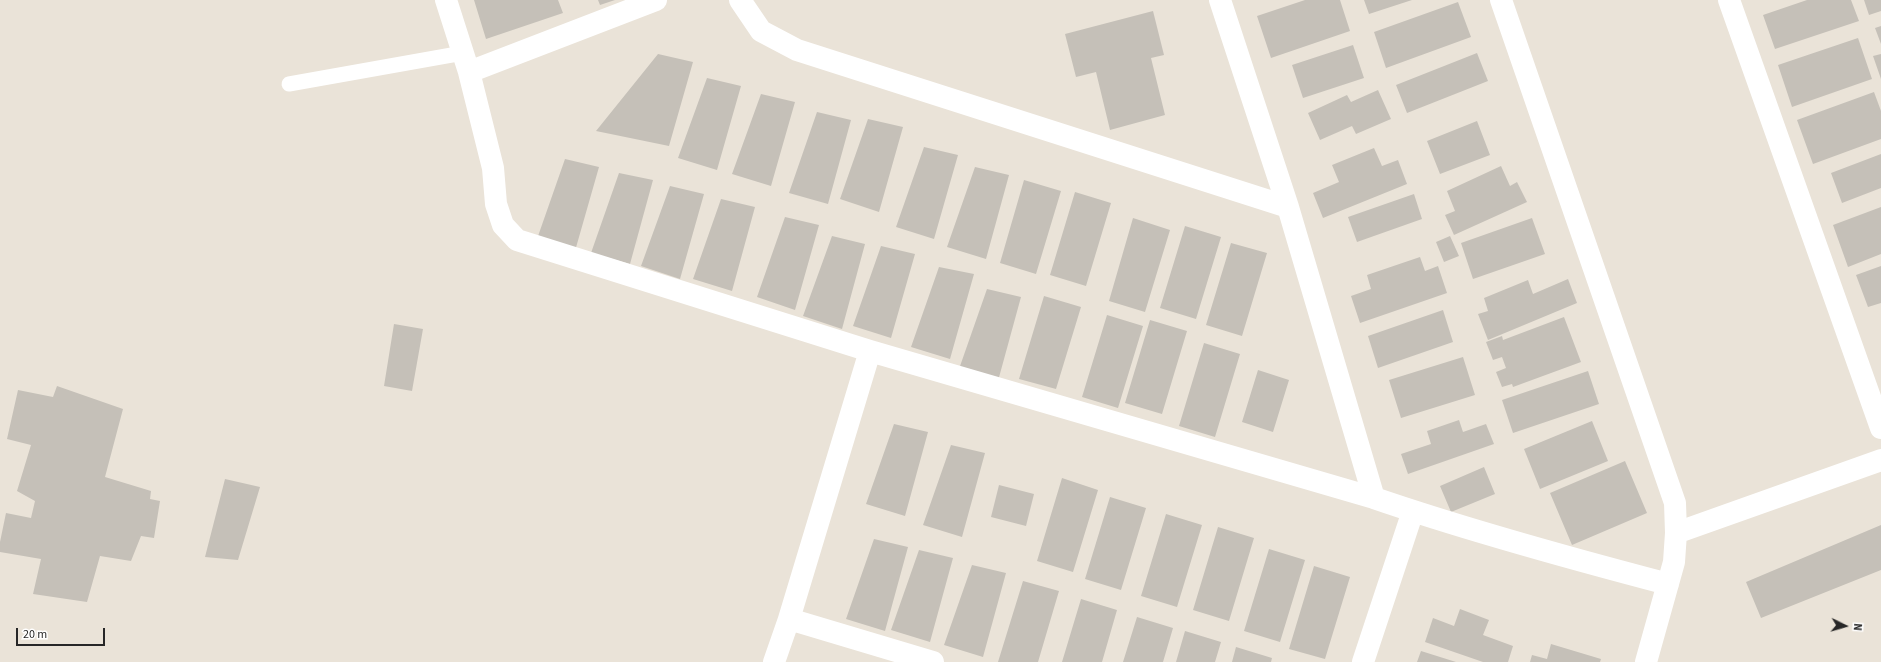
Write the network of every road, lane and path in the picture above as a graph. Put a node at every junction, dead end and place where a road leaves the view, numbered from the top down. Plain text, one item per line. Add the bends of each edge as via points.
1 (446, 0) edge
2 (656, 0) edge
3 (740, 0) edge
4 (1220, 0) edge
5 (1500, 0) edge
6 (1729, 0) edge
7 (466, 62) junction
8 (289, 84) dead end
9 (1288, 207) junction
10 (870, 351) junction
11 (1881, 428) edge
12 (1881, 460) edge
13 (1374, 498) junction
14 (1413, 512) junction
15 (1676, 533) junction
16 (1668, 584) junction
17 (789, 619) junction
18 (774, 662) edge
19 (934, 662) edge
20 (1363, 662) edge
21 (1646, 662) edge

1 - 7 street
2 - 7 street
3 - 9 street via 761,31 797,50
4 - 9 street
5 - 15 street via 1675,503
6 - 11 street
7 - 8 lane
7 - 10 street via 493,168 496,204 503,225 517,240
9 - 13 street
10 - 13 street
10 - 17 street
12 - 15 street
13 - 14 street
14 - 16 street
14 - 20 street
15 - 16 street via 1674,562
16 - 21 street
17 - 18 street
17 - 19 street

